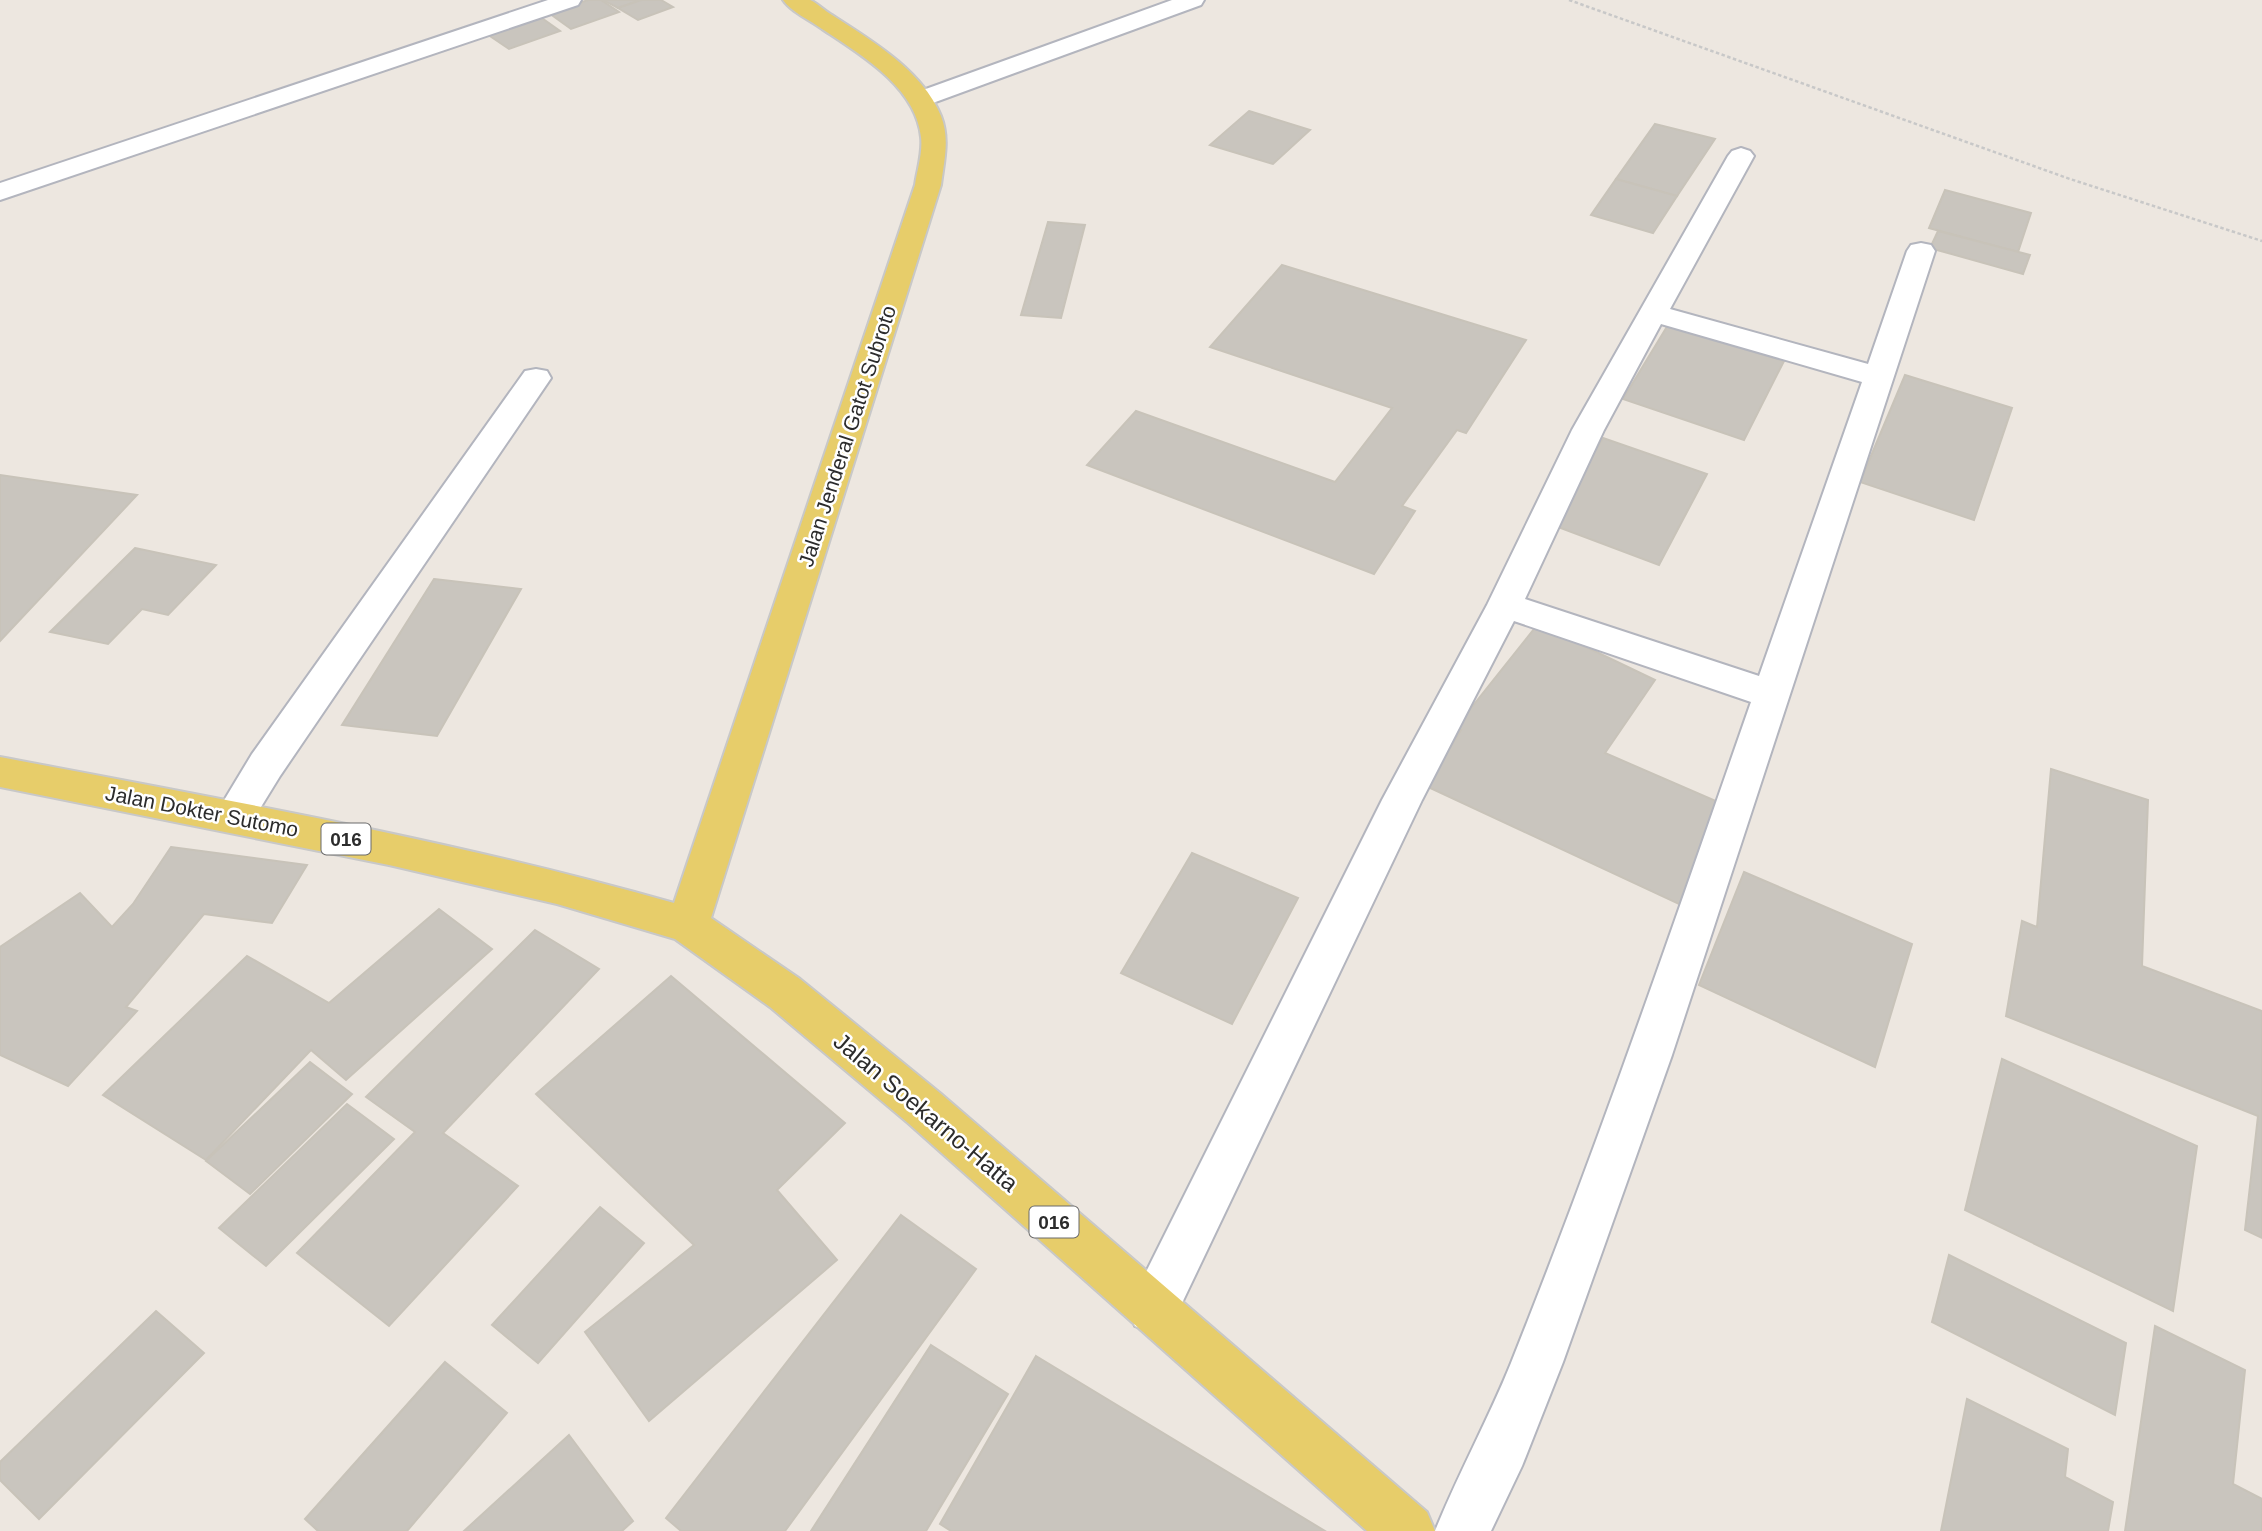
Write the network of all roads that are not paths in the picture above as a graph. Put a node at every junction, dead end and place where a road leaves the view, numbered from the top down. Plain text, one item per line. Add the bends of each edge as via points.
1 (570, 0) edge
2 (794, 0) edge
3 (1193, 0) edge
4 (921, 99) junction
5 (1741, 156) dead end
6 (0, 192) edge
7 (1921, 251) dead end
8 (1653, 313) junction
9 (1880, 377) junction
10 (536, 378) dead end
11 (1505, 605) junction
12 (1773, 695) junction
13 (0, 772) edge
14 (234, 817) junction
15 (688, 925) junction
16 (1153, 1308) junction
17 (1408, 1531) edge
18 (1462, 1531) edge

1 - 6 street
2 - 4 main road, Jalan Jenderal Gatot Subroto via 879,60
3 - 4 street
4 - 15 main road, Jalan Jenderal Gatot Subroto via 934,136 928,185
5 - 8 street
7 - 9 street
8 - 9 street
8 - 11 street via 1588,430
9 - 12 street
10 - 14 street
11 - 12 street
11 - 16 street via 1402,800
12 - 18 street via 1650,1055 1512,1424
13 - 14 main road, Jalan Dokter Sutomo / 016
14 - 15 main road, Jalan Dokter Sutomo / 016 via 557,887
15 - 16 main road, Jalan Soekarno-Hatta / 016 via 795,1002
16 - 17 main road, Jalan Soekarno-Hatta / 016

